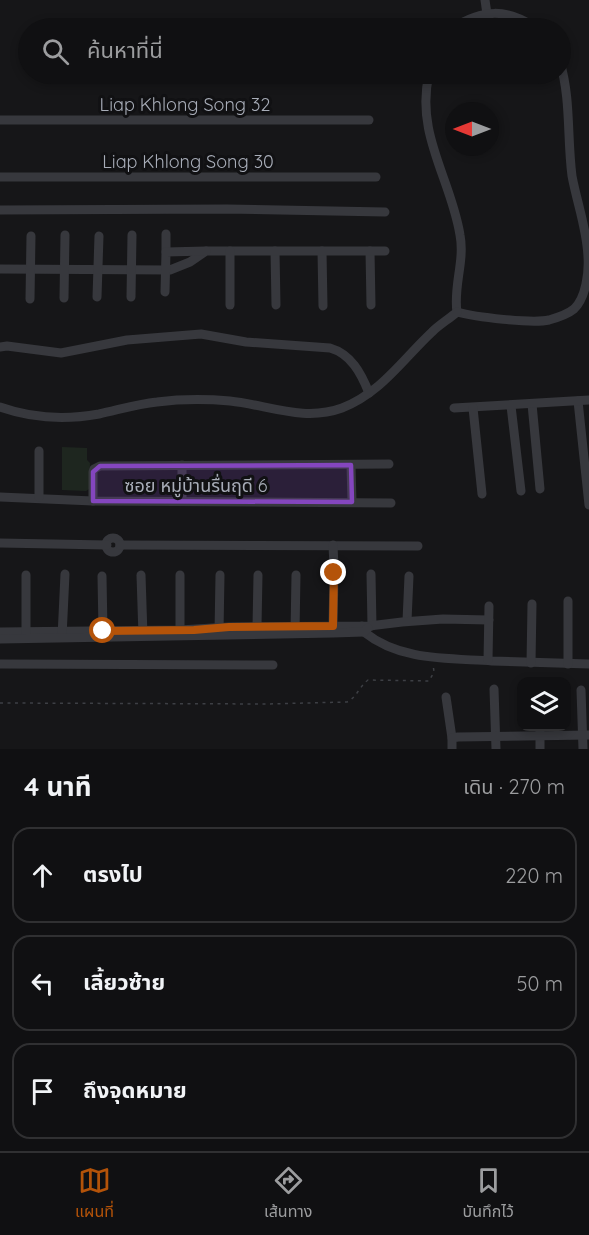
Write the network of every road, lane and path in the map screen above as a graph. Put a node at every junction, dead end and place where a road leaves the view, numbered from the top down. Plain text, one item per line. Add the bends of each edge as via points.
1 (485, 0) edge
2 (487, 14) junction
3 (477, 18) edge
4 (519, 18) edge
5 (428, 84) edge
6 (566, 84) edge
7 (0, 120) edge
8 (369, 120) dead end
9 (0, 177) edge
10 (376, 177) dead end
11 (0, 210) edge
12 (386, 212) dead end
13 (166, 234) dead end
14 (65, 235) dead end
15 (132, 235) dead end
16 (32, 236) dead end
17 (99, 236) dead end
18 (206, 251) junction
19 (230, 251) junction
20 (275, 251) junction
21 (322, 251) junction
22 (370, 251) junction
23 (385, 251) dead end
24 (166, 252) junction
25 (0, 269) edge
26 (30, 269) junction
27 (64, 269) junction
28 (99, 270) junction
29 (131, 270) junction
30 (165, 270) junction
31 (165, 292) dead end
32 (97, 297) dead end
33 (131, 297) dead end
34 (64, 298) dead end
35 (30, 299) dead end
36 (230, 305) dead end
37 (276, 305) dead end
38 (371, 305) dead end
39 (323, 306) dead end
40 (457, 312) junction
41 (0, 347) edge
42 (369, 393) junction
43 (589, 400) edge
44 (578, 401) junction
45 (532, 404) junction
46 (511, 405) junction
47 (0, 407) edge
48 (454, 408) dead end
49 (473, 408) junction
50 (39, 451) dead end
51 (389, 464) dead end
52 (182, 465) junction
53 (351, 465) junction
54 (540, 489) dead end
55 (521, 491) dead end
56 (482, 494) dead end
57 (0, 497) edge
58 (39, 497) junction
59 (93, 501) junction
60 (182, 501) junction
61 (352, 502) junction
62 (391, 503) dead end
63 (589, 504) edge
64 (0, 543) edge
65 (333, 545) junction
66 (418, 546) dead end
67 (65, 574) dead end
68 (180, 574) dead end
69 (371, 574) dead end
70 (26, 575) dead end
71 (141, 575) dead end
72 (220, 575) dead end
73 (258, 575) dead end
74 (296, 575) dead end
75 (102, 576) dead end
76 (409, 576) dead end
77 (568, 601) dead end
78 (532, 604) dead end
79 (489, 606) dead end
80 (489, 620) junction
81 (407, 621) junction
82 (257, 626) junction
83 (333, 626) junction
84 (367, 628) junction
85 (180, 630) junction
86 (295, 630) junction
87 (103, 631) junction
88 (219, 631) junction
89 (0, 632) edge
90 (26, 632) junction
91 (142, 634) junction
92 (62, 635) junction
93 (0, 639) edge
94 (433, 659) junction
95 (488, 660) junction
96 (531, 663) junction
97 (0, 664) edge
98 (273, 664) dead end
99 (568, 664) junction
100 (589, 664) edge
101 (494, 689) dead end
102 (581, 690) dead end
103 (446, 697) dead end
104 (0, 703) edge
105 (540, 731) edge
106 (586, 735) edge
107 (496, 736) junction
108 (452, 738) junction
109 (452, 749) edge
110 (496, 749) edge
111 (540, 749) edge
112 (583, 749) edge

1 - 2 street
2 - 3 street
2 - 4 street
5 - 40 street via 430,143 450,196 462,248
6 - 40 street via 572,173 588,259 581,299 574,309 548,321
7 - 8 street, Liap Khlong Song 32
9 - 10 street, Liap Khlong Song 30
11 - 12 street
13 - 24 street
14 - 27 street
15 - 29 street
16 - 26 street
17 - 28 street
18 - 19 street
18 - 24 street
18 - 30 street via 190,262
19 - 20 street
19 - 36 street
20 - 21 street
20 - 37 street
21 - 22 street
21 - 39 street
22 - 23 street
22 - 38 street
24 - 30 street
25 - 26 street
26 - 27 street
26 - 35 street
27 - 28 street
27 - 34 street
28 - 29 street
28 - 32 street
29 - 30 street
29 - 33 street
30 - 31 street
40 - 42 street via 433,330 391,376
41 - 42 street via 61,353 143,338 201,334 246,342 330,348 342,352 358,369
42 - 47 street via 341,408 319,413 209,400 157,402 70,417 28,415
43 - 44 street
44 - 45 street
44 - 63 street
45 - 46 street
45 - 54 street
46 - 49 street
46 - 55 street
48 - 49 street
49 - 56 street
50 - 58 street
51 - 53 street
52 - 53 street
52 - 59 street via 97,467 93,472
52 - 60 street
53 - 61 street
57 - 58 street, ซอย หมู่บ้านรื่นฤดี 6
58 - 59 street, ซอย หมู่บ้านรื่นฤดี 6
59 - 60 street, ซอย หมู่บ้านรื่นฤดี 6
60 - 61 street, ซอย หมู่บ้านรื่นฤดี 6
61 - 62 street, ซอย หมู่บ้านรื่นฤดี 6
64 - 65 street via 106,544 111,551 120,545
65 - 66 street
65 - 83 street
67 - 92 street
68 - 85 street
69 - 84 street
70 - 90 street
71 - 91 street
72 - 88 street
73 - 82 street
74 - 86 street
75 - 87 street
76 - 81 street
77 - 99 street
78 - 96 street
79 - 80 street
80 - 81 street
80 - 95 street
81 - 84 street
82 - 86 street
82 - 88 street
83 - 84 street
83 - 86 street
84 - 86 street
84 - 94 street via 376,642
85 - 88 street
85 - 91 street
86 - 88 street
87 - 91 street
87 - 92 street
88 - 91 street
89 - 90 street
90 - 92 street
91 - 92 street
92 - 93 street
94 - 95 street
94 - 104 path via 434,672 429,681 368,680 347,702
95 - 96 street
96 - 99 street
97 - 98 street
99 - 100 street
101 - 107 street
102 - 106 street
103 - 108 street
105 - 106 street
105 - 107 street
105 - 111 street
106 - 112 street
107 - 108 street
107 - 110 street
108 - 109 street

